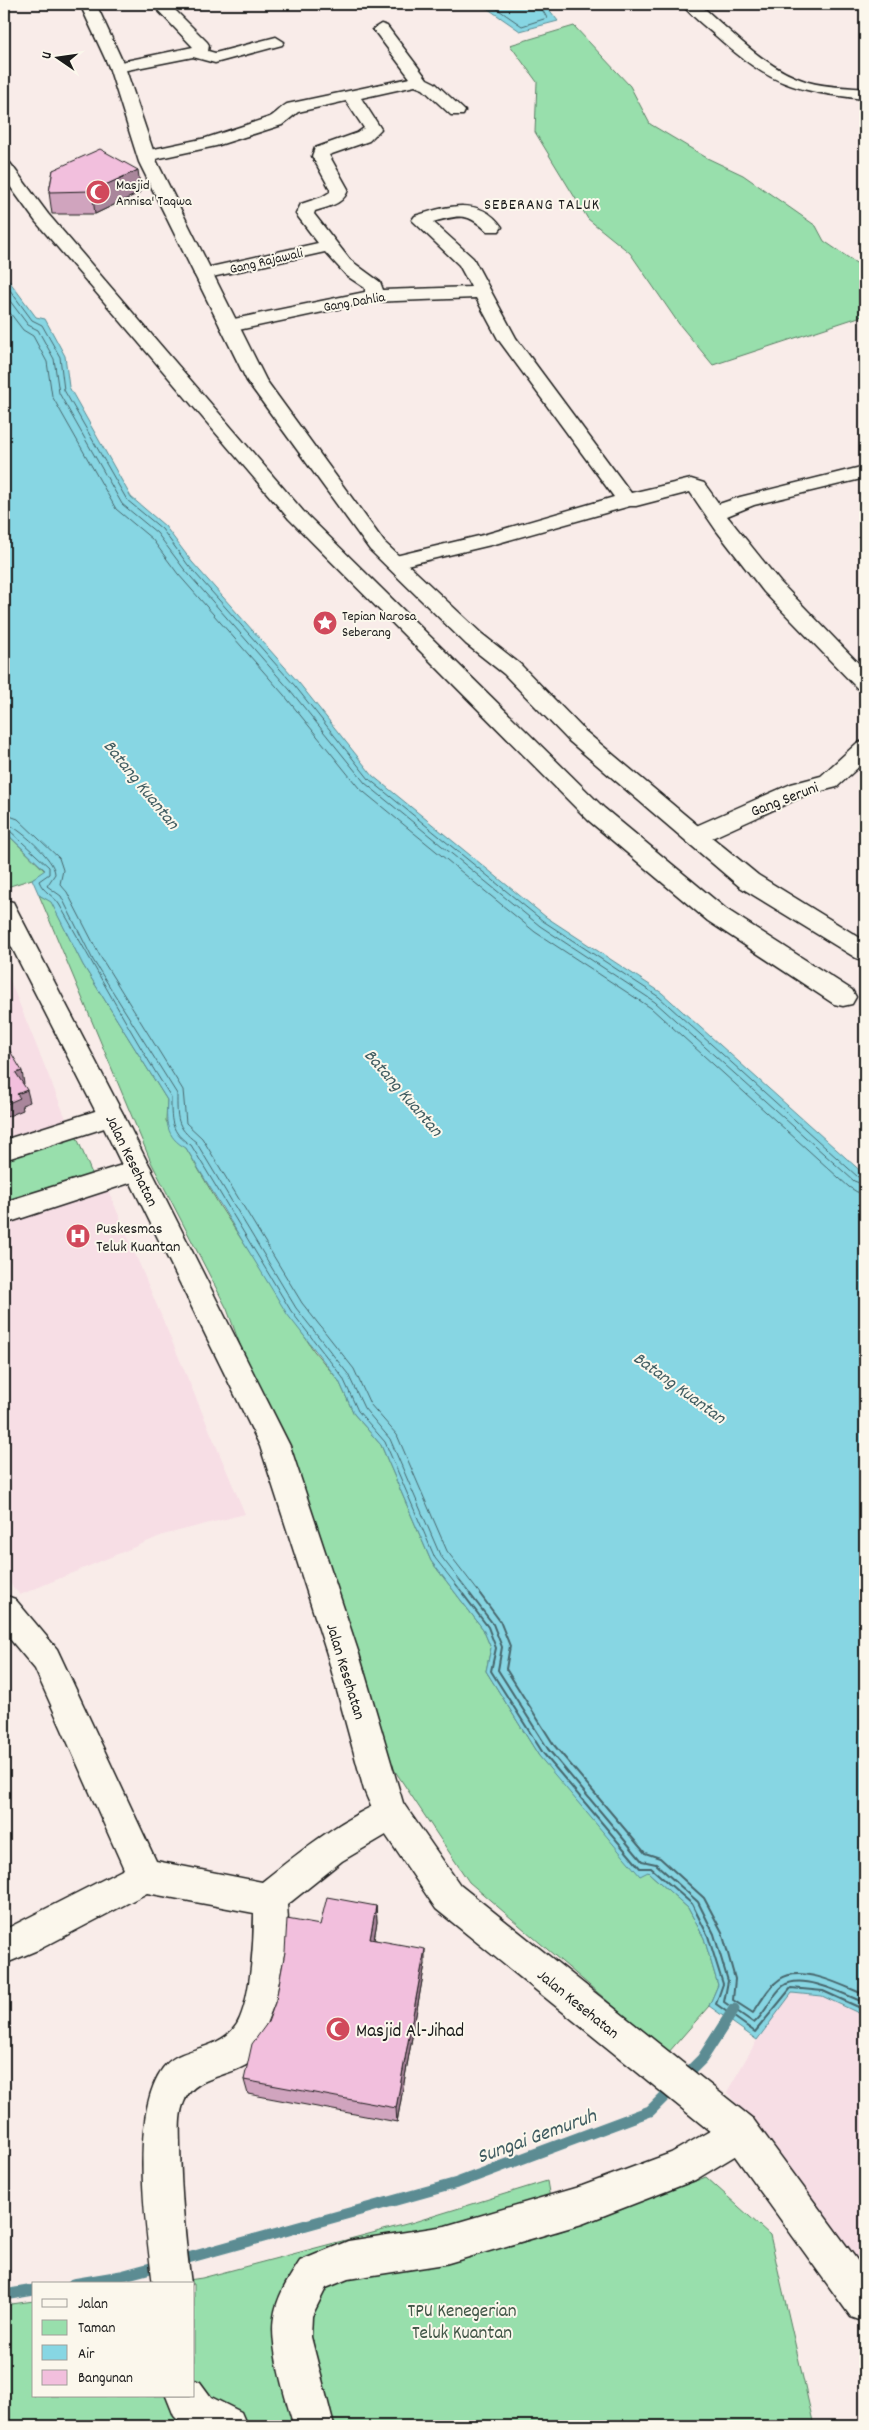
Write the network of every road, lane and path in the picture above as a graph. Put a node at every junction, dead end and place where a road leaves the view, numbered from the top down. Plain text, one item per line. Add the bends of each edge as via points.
1 (88, 4) edge
2 (160, 4) edge
3 (690, 4) edge
4 (381, 29) dead end
5 (276, 42) dead end
6 (197, 53) junction
7 (117, 67) junction
8 (417, 81) junction
9 (865, 94) edge
10 (351, 96) junction
11 (458, 111) dead end
12 (146, 156) junction
13 (4, 167) edge
14 (493, 227) dead end
15 (328, 246) junction
16 (203, 274) junction
17 (482, 292) junction
18 (374, 295) junction
19 (229, 326) junction
20 (865, 472) edge
21 (627, 500) junction
22 (715, 512) junction
23 (394, 562) junction
24 (865, 683) edge
25 (865, 748) edge
26 (695, 836) junction
27 (4, 908) edge
28 (861, 945) edge
29 (843, 997) dead end
30 (111, 1116) junction
31 (4, 1150) edge
32 (138, 1170) junction
33 (4, 1213) edge
34 (4, 1610) edge
35 (390, 1814) junction
36 (145, 1876) junction
37 (266, 1900) junction
38 (4, 1947) edge
39 (740, 2132) junction
40 (172, 2282) edge
41 (865, 2303) edge
42 (186, 2398) edge
43 (227, 2426) edge
44 (314, 2426) edge

1 - 7 street
2 - 6 street via 201,45
3 - 9 street via 773,72 801,85
4 - 8 street via 419,79
5 - 6 street via 215,58
6 - 7 street
7 - 12 street
8 - 10 street
8 - 11 street via 429,86
10 - 12 street via 293,108 276,121 210,142
10 - 15 street via 373,129 363,137 321,152 320,156 339,189 338,194 306,210
12 - 16 street
13 - 29 street via 42,218 296,515 596,814 718,915
14 - 17 street via 486,220 459,208 421,220 467,262
15 - 16 street, Gang Rajawali
15 - 18 street via 350,270 374,286
16 - 19 street
17 - 18 street, Gang Dahlia
17 - 21 street via 507,339 536,381
18 - 19 street, Gang Dahlia
19 - 23 street via 256,381 377,546
20 - 22 street
21 - 22 street via 691,485
21 - 23 street via 488,540
22 - 24 street via 722,526 772,588
23 - 26 street via 474,639 512,669 577,736
25 - 26 street, Gang Seruni via 829,782 799,789
26 - 28 street via 749,881
27 - 30 street, Jalan Kesehatan
30 - 31 street
30 - 32 street, Jalan Kesehatan
32 - 33 street
32 - 35 street, Jalan Kesehatan via 275,1446 343,1654
34 - 36 street via 46,1659
35 - 37 street via 330,1848
35 - 39 street, Jalan Kesehatan via 448,1897
36 - 37 street
36 - 38 street via 28,1938
37 - 40 street via 270,1904 271,1921 256,2026 244,2044 229,2055 179,2074 168,2094 162,2140 163,2216
39 - 41 street, Jalan Kesehatan
39 - 44 street via 682,2167 582,2204 445,2245 348,2260 313,2274 293,2316 292,2337
42 - 43 street via 197,2411

